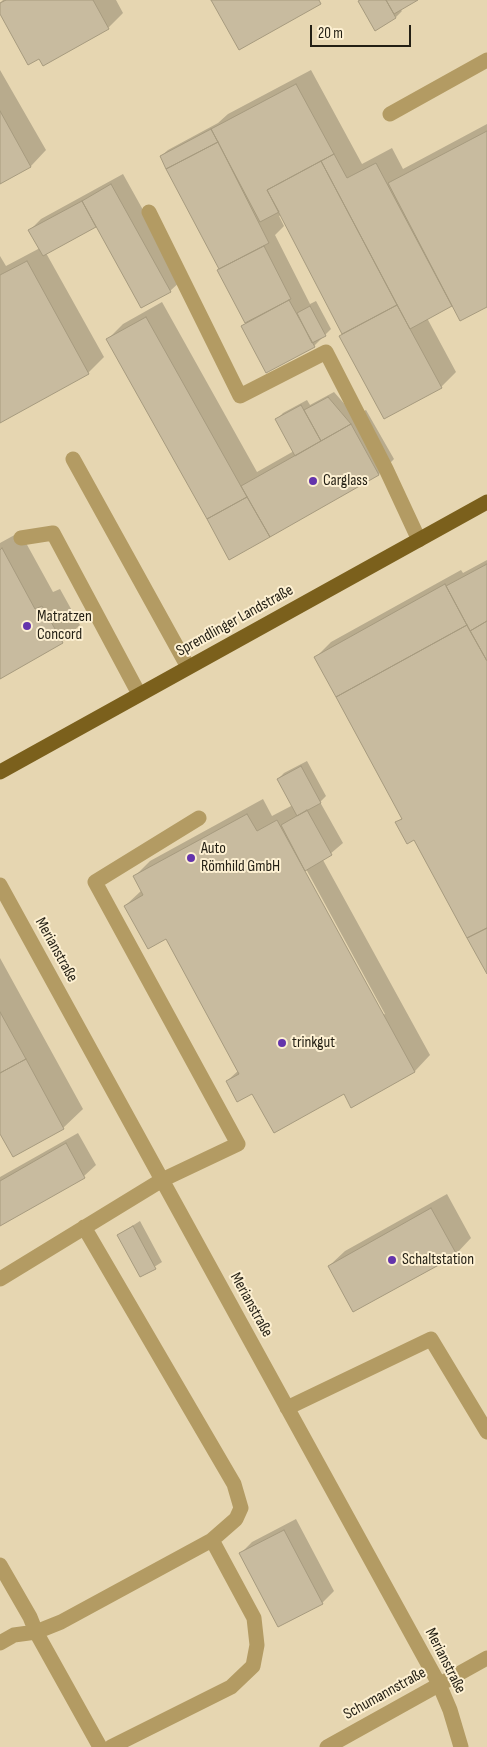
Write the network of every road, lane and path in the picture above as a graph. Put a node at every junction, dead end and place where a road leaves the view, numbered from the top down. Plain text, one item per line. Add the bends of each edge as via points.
1 (487, 60) edge
2 (390, 114) dead end
3 (149, 212) dead end
4 (73, 459) dead end
5 (487, 502) edge
6 (20, 538) dead end
7 (419, 540) junction
8 (188, 667) junction
9 (139, 694) junction
10 (0, 772) edge
11 (199, 818) dead end
12 (0, 885) edge
13 (162, 1180) junction
14 (84, 1228) junction
15 (0, 1279) edge
16 (287, 1408) junction
17 (487, 1432) edge
18 (212, 1540) junction
19 (0, 1565) edge
20 (36, 1632) junction
21 (0, 1643) edge
22 (487, 1658) edge
23 (439, 1684) junction
24 (100, 1747) edge
25 (111, 1747) edge
26 (327, 1747) edge
27 (461, 1747) edge

1 - 2 street
3 - 7 street via 240,396 326,352
4 - 8 street
5 - 7 main road, Sprendlinger Landstraße
6 - 9 street via 53,533
7 - 8 main road, Sprendlinger Landstraße
8 - 9 main road, Sprendlinger Landstraße
9 - 10 main road, Sprendlinger Landstraße
11 - 13 street via 95,882 238,1144
12 - 13 street, Merianstraße
13 - 14 street
13 - 16 street, Merianstraße
14 - 15 street
14 - 18 street via 234,1484 241,1508 236,1520
16 - 17 street via 431,1339
16 - 23 street, Merianstraße
18 - 20 street via 61,1622
18 - 25 street via 254,1618 257,1645 253,1666 231,1687
19 - 20 street
20 - 21 street via 14,1634
20 - 24 street
22 - 23 street, Schumannstraße
23 - 26 street, Schumannstraße
23 - 27 street, Merianstraße

